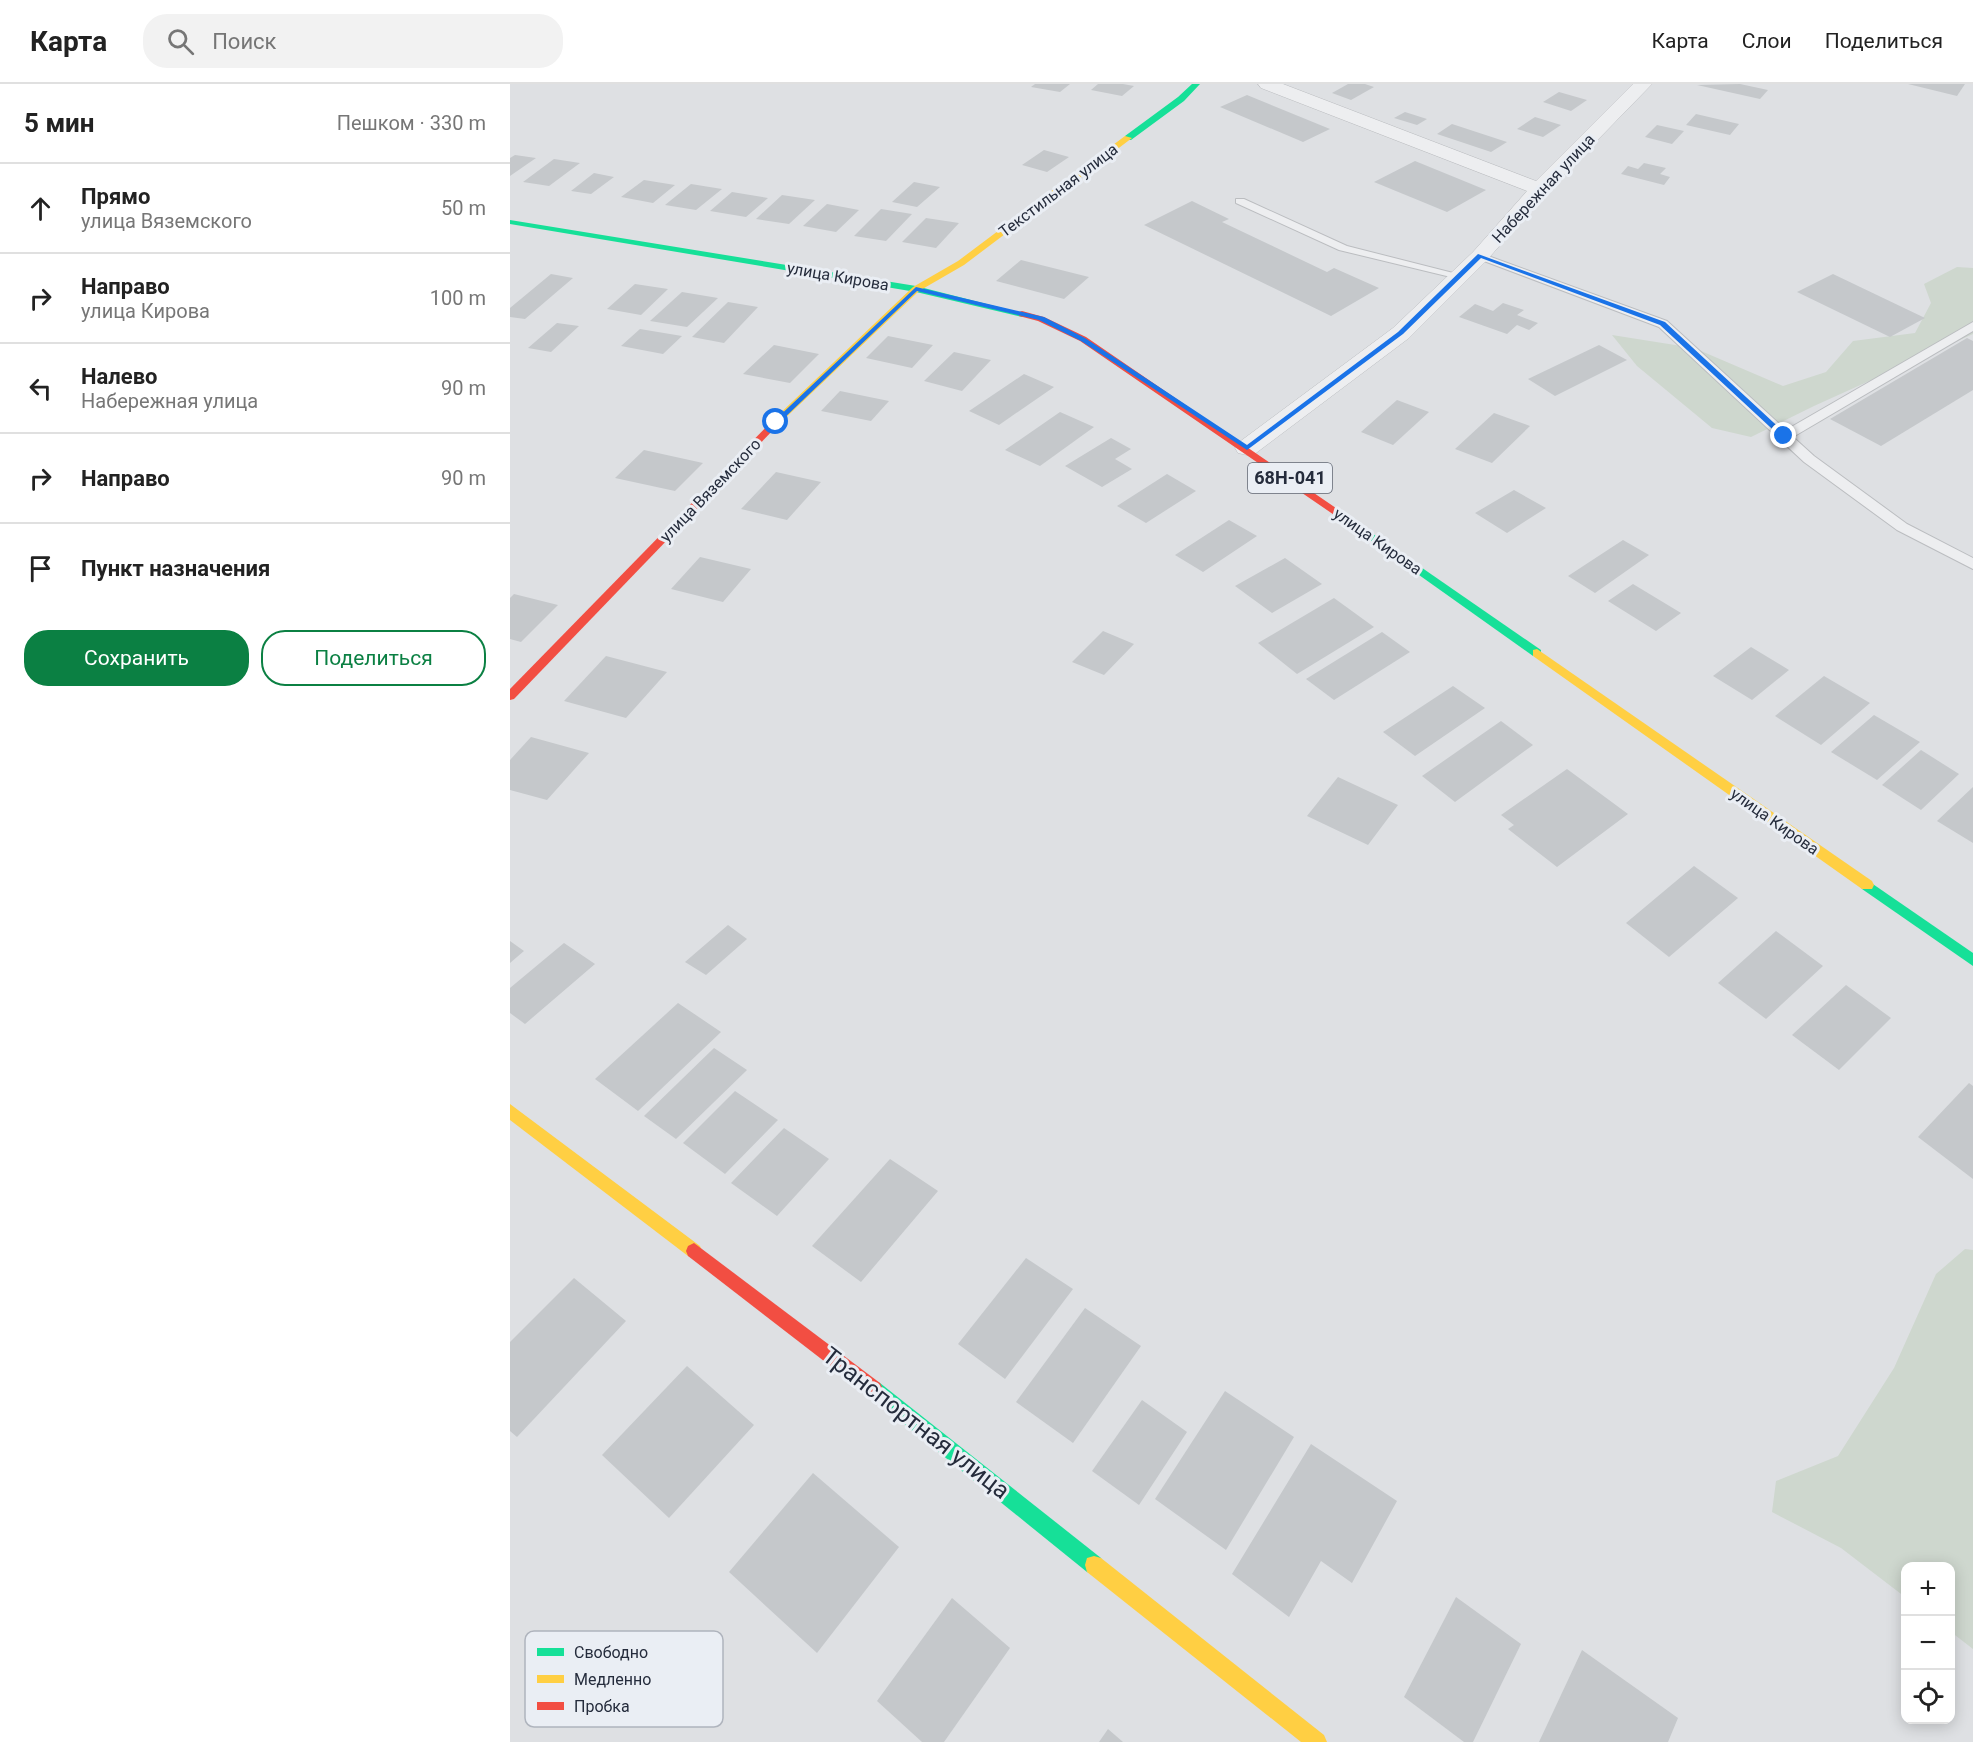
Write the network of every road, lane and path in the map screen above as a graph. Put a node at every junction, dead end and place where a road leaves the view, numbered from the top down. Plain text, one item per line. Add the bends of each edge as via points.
1 (1196, 84) edge
2 (1267, 84) edge
3 (1643, 84) edge
4 (1539, 189) junction
5 (1240, 201) dead end
6 (510, 222) edge
7 (1480, 256) junction
8 (1459, 276) junction
9 (916, 289) junction
10 (1973, 326) edge
11 (1784, 436) junction
12 (1247, 448) junction
13 (1973, 564) edge
14 (510, 696) edge
15 (1973, 960) edge
16 (510, 1112) edge
17 (1317, 1742) edge

1 - 9 street, Текстильная улица via 961,263
2 - 4 street
3 - 4 street, Набережная улица
4 - 7 street, Набережная улица
5 - 8 lane via 1343,248
6 - 9 street, улица Кирова / 68Н-041
7 - 8 street, Набережная улица
7 - 11 lane via 1662,324
8 - 12 street, Набережная улица via 1401,333
9 - 12 street, улица Кирова / 68Н-041 via 1041,319 1083,339
9 - 14 street, улица Вяземского via 776,422
10 - 11 lane
11 - 13 lane via 1902,527
12 - 15 street, улица Кирова / 68Н-041
16 - 17 street, Транспортная улица via 862,1380

